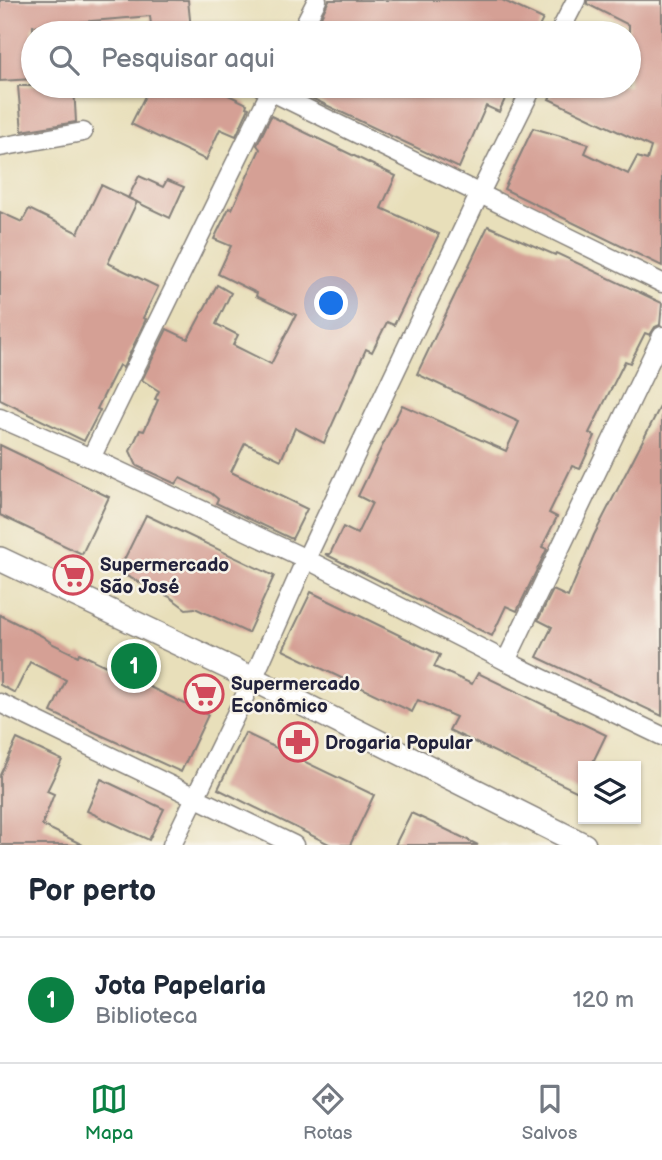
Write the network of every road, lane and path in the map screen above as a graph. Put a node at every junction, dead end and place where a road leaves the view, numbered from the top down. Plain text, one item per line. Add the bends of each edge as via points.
1 (317, 0) edge
2 (576, 0) edge
3 (306, 21) edge
4 (565, 21) edge
5 (263, 98) edge
6 (288, 98) edge
7 (527, 98) edge
8 (83, 132) dead end
9 (0, 147) edge
10 (480, 193) junction
11 (662, 284) edge
12 (662, 336) edge
13 (0, 418) edge
14 (91, 458) junction
15 (0, 559) edge
16 (306, 559) junction
17 (506, 661) junction
18 (253, 679) junction
19 (0, 703) edge
20 (662, 736) edge
21 (196, 796) junction
22 (172, 845) edge
23 (294, 845) edge
24 (584, 845) edge

1 - 3 street
2 - 4 street
5 - 14 street
6 - 10 street
7 - 10 street
8 - 9 street
10 - 11 street
10 - 16 street
12 - 17 street
13 - 14 street
14 - 16 street
15 - 18 street
16 - 17 street
16 - 18 street
17 - 20 street
18 - 21 street
18 - 24 street
19 - 21 street
21 - 22 street
21 - 23 street

